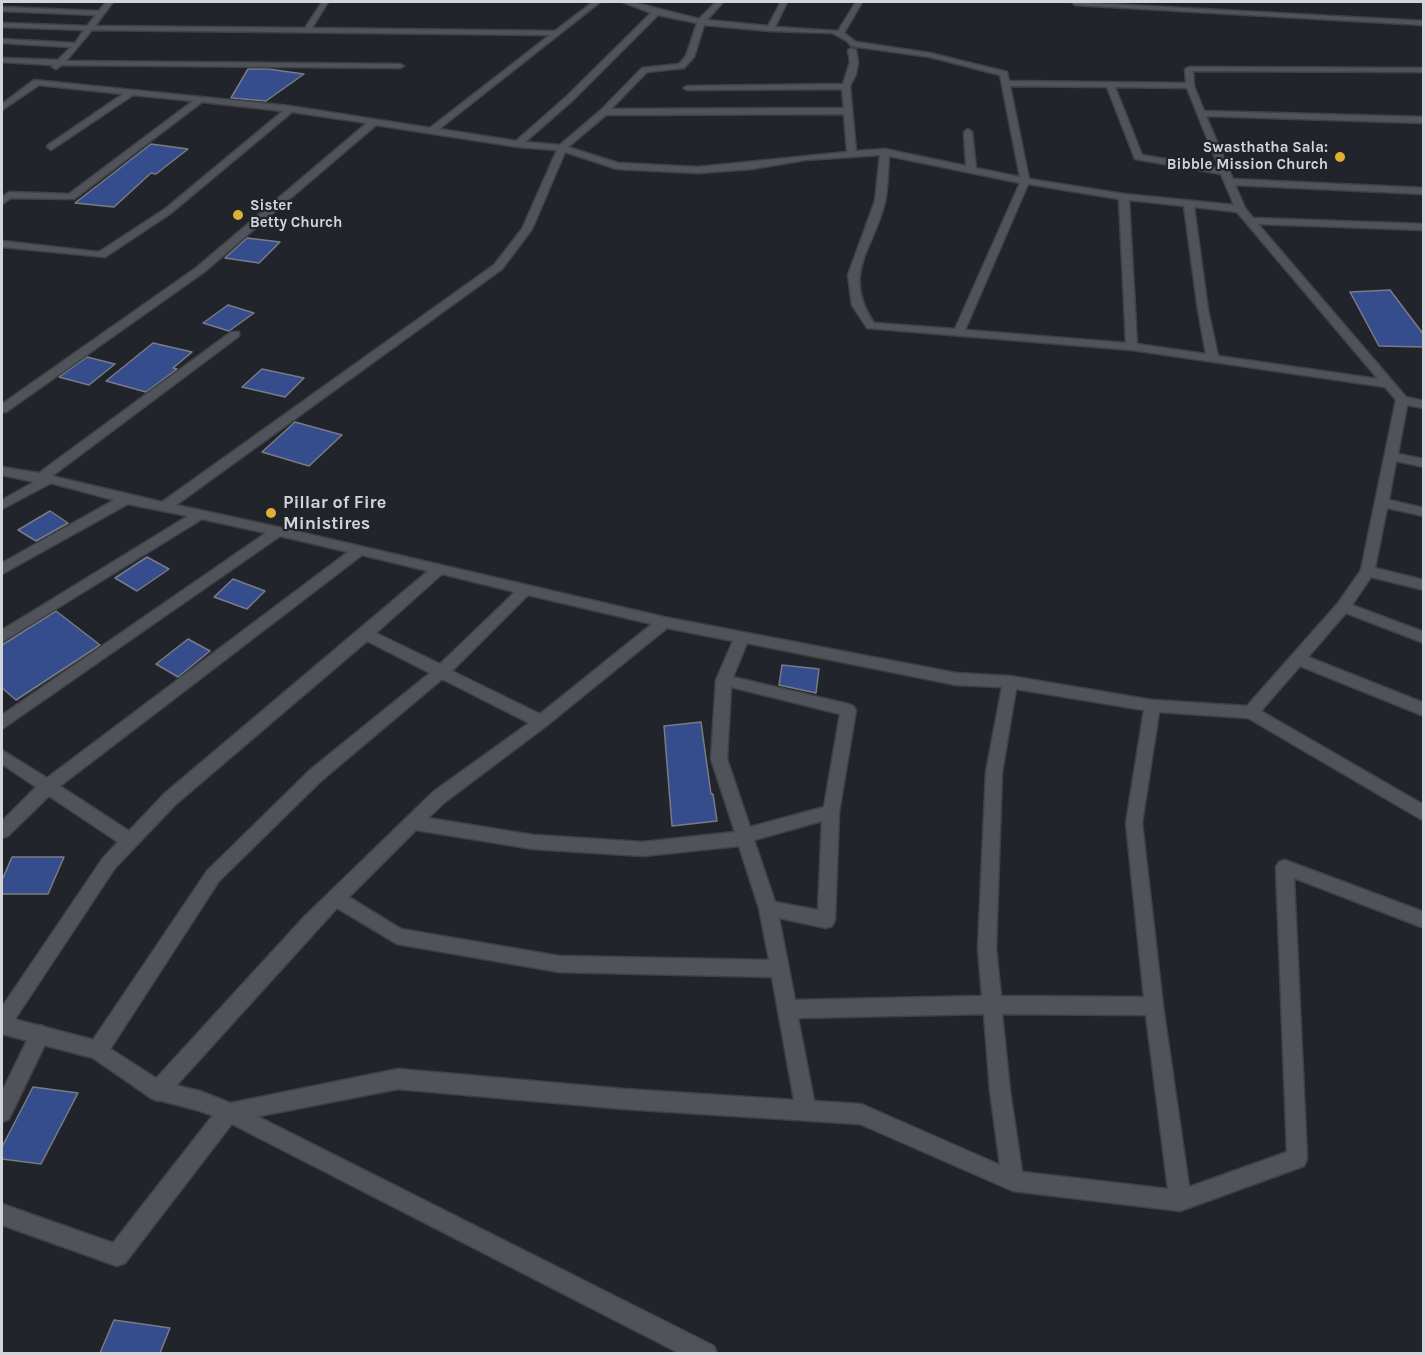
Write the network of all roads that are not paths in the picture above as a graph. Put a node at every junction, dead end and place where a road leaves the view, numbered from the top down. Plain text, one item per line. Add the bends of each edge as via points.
1 (109, 2) edge
2 (325, 2) edge
3 (597, 2) edge
4 (626, 2) edge
5 (720, 2) edge
6 (784, 2) edge
7 (859, 2) edge
8 (1075, 3) dead end
9 (2, 9) edge
10 (656, 12) junction
11 (101, 14) junction
12 (701, 22) junction
13 (1424, 23) edge
14 (2, 26) edge
15 (308, 29) junction
16 (770, 29) junction
17 (89, 30) junction
18 (554, 33) junction
19 (840, 34) junction
20 (2, 41) edge
21 (77, 45) junction
22 (852, 50) dead end
23 (2, 60) edge
24 (61, 63) junction
25 (400, 66) dead end
26 (1424, 70) edge
27 (38, 82) junction
28 (1006, 82) junction
29 (1110, 84) junction
30 (846, 86) junction
31 (1190, 86) junction
32 (687, 88) dead end
33 (131, 92) junction
34 (200, 100) junction
35 (2, 108) edge
36 (290, 109) junction
37 (848, 111) junction
38 (604, 112) junction
39 (1201, 113) junction
40 (1424, 120) edge
41 (375, 121) junction
42 (433, 130) junction
43 (968, 132) dead end
44 (518, 144) junction
45 (51, 147) dead end
46 (562, 147) junction
47 (885, 152) junction
48 (852, 153) junction
49 (971, 169) junction
50 (1227, 177) junction
51 (1024, 181) junction
52 (1424, 191) edge
53 (1124, 198) junction
54 (2, 201) edge
55 (1189, 206) junction
56 (1240, 209) junction
57 (1250, 221) junction
58 (1424, 226) edge
59 (2, 244) edge
60 (959, 332) junction
61 (235, 334) dead end
62 (1132, 347) junction
63 (1213, 359) junction
64 (1389, 384) junction
65 (1402, 400) junction
66 (1424, 405) edge
67 (2, 409) edge
68 (1391, 456) junction
69 (1424, 463) edge
70 (2, 471) edge
71 (44, 479) junction
72 (126, 499) junction
73 (1382, 503) junction
74 (2, 505) edge
75 (166, 506) junction
76 (1424, 512) edge
77 (200, 515) junction
78 (278, 531) junction
79 (359, 551) junction
80 (2, 569) edge
81 (438, 570) junction
82 (1368, 571) junction
83 (1424, 585) edge
84 (526, 589) junction
85 (1343, 607) junction
86 (664, 622) junction
87 (366, 634) junction
88 (742, 637) junction
89 (2, 638) edge
90 (1424, 638) edge
91 (1296, 658) junction
92 (441, 672) junction
93 (724, 680) junction
94 (1010, 682) junction
95 (1152, 706) junction
96 (1424, 710) edge
97 (1251, 712) junction
98 (541, 722) junction
99 (2, 723) edge
100 (2, 756) edge
101 (48, 786) junction
102 (831, 812) junction
103 (1424, 814) edge
104 (413, 823) junction
105 (2, 831) edge
106 (744, 836) junction
107 (130, 841) junction
108 (336, 898) junction
109 (768, 908) junction
110 (1424, 920) edge
111 (779, 969) junction
112 (992, 1005) junction
113 (1154, 1006) junction
114 (787, 1009) junction
115 (2, 1024) edge
116 (40, 1034) junction
117 (98, 1050) junction
118 (158, 1091) junction
119 (806, 1111) junction
120 (2, 1112) edge
121 (228, 1112) junction
122 (1013, 1181) junction
123 (1180, 1201) junction
124 (2, 1215) edge
125 (706, 1353) edge

1 - 11 street
2 - 15 street
3 - 18 street
4 - 10 street
5 - 12 street
6 - 16 street
7 - 19 street
8 - 13 street via 1262,10
9 - 11 street
10 - 12 street
10 - 44 street
11 - 17 street
12 - 16 street
12 - 38 street via 690,57 681,66 645,69
14 - 17 street
15 - 17 street
15 - 18 street
16 - 19 street
17 - 21 street
18 - 42 street
19 - 28 street via 854,44 930,55 1004,74
20 - 21 street
21 - 24 street
22 - 30 street via 853,68
23 - 24 street
24 - 25 street
24 - 27 street
26 - 31 street via 1189,69
27 - 33 street
27 - 35 street
28 - 29 street
28 - 51 street
29 - 31 street
29 - 50 street via 1138,157
30 - 32 street
30 - 37 street
31 - 39 street
33 - 34 street
33 - 45 street
34 - 36 street
34 - 54 street via 70,198 9,195
36 - 41 street
36 - 59 street via 168,211 100,255
37 - 38 street
37 - 48 street
38 - 46 street
39 - 40 street
39 - 50 street
41 - 42 street
41 - 67 street via 200,270
42 - 44 street
43 - 49 street
44 - 46 street
46 - 48 street via 617,166 699,170
46 - 75 street via 527,229 498,267
47 - 48 street
47 - 49 street
47 - 60 street via 880,201 853,275 857,305 871,326
49 - 51 street
50 - 52 street
50 - 56 street
51 - 53 street
51 - 60 street
53 - 55 street
53 - 62 street
55 - 56 street
55 - 63 street
56 - 57 street
57 - 58 street
57 - 64 street
60 - 62 street
61 - 71 street
62 - 63 street
63 - 64 street
64 - 65 street
65 - 66 street
65 - 68 street
68 - 69 street
68 - 73 street
70 - 71 street
71 - 72 street
71 - 74 street
72 - 75 street
72 - 80 street
73 - 76 street
73 - 82 street
75 - 77 street
77 - 78 street
77 - 89 street
78 - 79 street
78 - 99 street
79 - 81 street
79 - 101 street
81 - 84 street
81 - 87 street
82 - 83 street
82 - 85 street
84 - 86 street
84 - 92 street
85 - 90 street
85 - 91 street
86 - 88 street
86 - 98 street
87 - 92 street
87 - 107 street via 170,799
88 - 93 street
88 - 94 street via 956,679
91 - 96 street
91 - 97 street
92 - 98 street
92 - 117 street via 316,775 213,876
93 - 102 street via 848,710
93 - 106 street via 719,759
94 - 95 street
94 - 112 street via 994,772 987,948
95 - 97 street
95 - 113 street via 1134,823
97 - 103 street
98 - 104 street via 440,797
100 - 101 street
101 - 105 street
101 - 107 street
102 - 106 street
102 - 109 street via 826,920
104 - 106 street via 533,842 643,849
104 - 108 street
106 - 109 street
107 - 115 street via 109,863
108 - 111 street via 397,936 559,964
108 - 118 street
109 - 111 street
110 - 123 street via 1285,867 1298,1159
111 - 114 street
112 - 113 street
112 - 114 street
112 - 122 street
113 - 123 street
114 - 119 street
115 - 116 street
116 - 117 street
116 - 120 street
117 - 118 street
118 - 121 street
119 - 121 street via 398,1079
119 - 122 street via 861,1114
121 - 124 street via 117,1255
121 - 125 street
122 - 123 street

